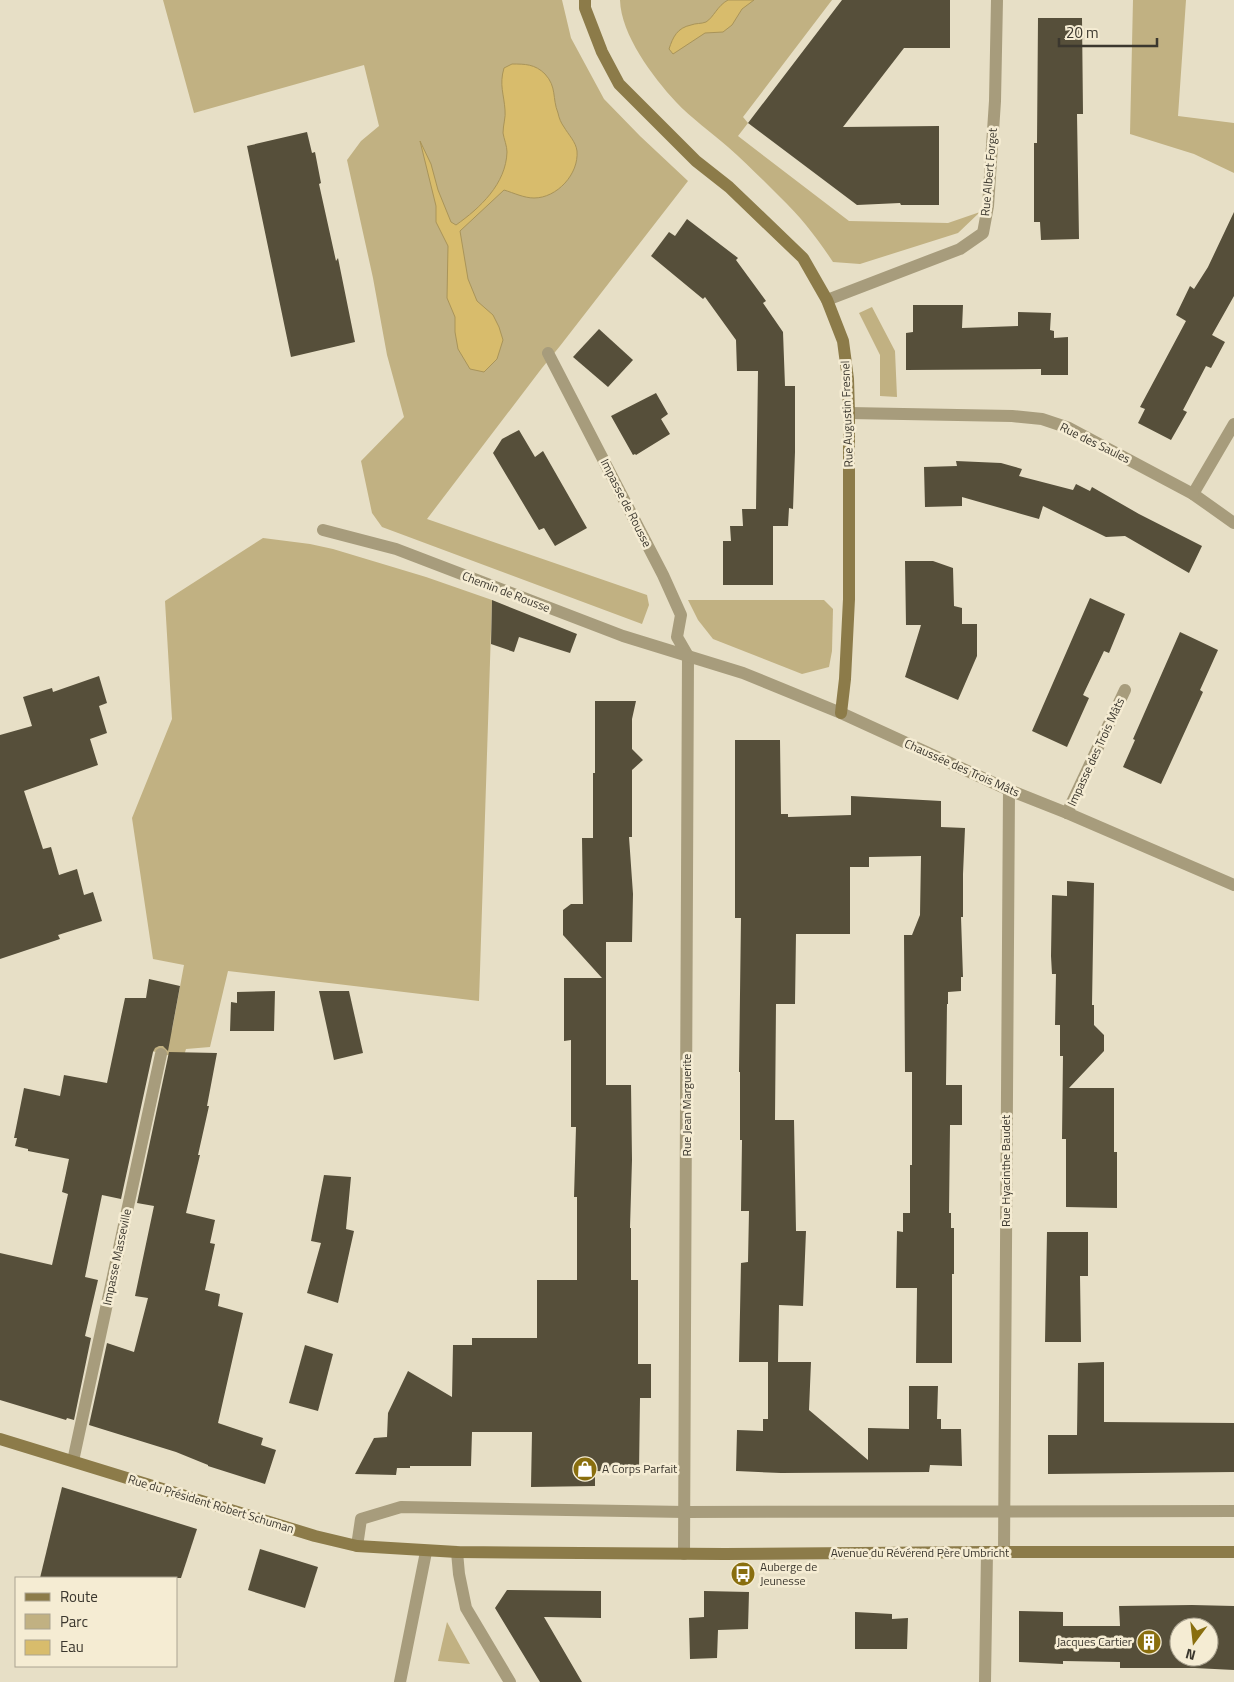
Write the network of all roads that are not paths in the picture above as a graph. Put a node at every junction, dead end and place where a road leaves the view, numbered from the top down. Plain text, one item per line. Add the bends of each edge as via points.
1 (585, 0) edge
2 (997, 0) edge
3 (827, 300) junction
4 (548, 353) dead end
5 (849, 413) junction
6 (1234, 424) edge
7 (1193, 494) junction
8 (1234, 523) edge
9 (323, 530) dead end
10 (688, 656) junction
11 (1125, 690) dead end
12 (842, 713) junction
13 (1009, 790) junction
14 (1067, 813) junction
15 (1234, 885) edge
16 (161, 1054) dead end
17 (0, 1439) edge
18 (73, 1461) junction
19 (685, 1512) junction
20 (1005, 1512) junction
21 (1234, 1512) edge
22 (357, 1546) junction
23 (426, 1552) junction
24 (456, 1552) junction
25 (987, 1552) junction
26 (1004, 1552) junction
27 (1234, 1552) edge
28 (684, 1554) junction
29 (400, 1682) edge
30 (510, 1682) edge
31 (986, 1682) edge

1 - 3 main road, Rue Augustin Fresnel via 602,52 619,84 696,162 729,187 803,258
2 - 3 street, Rue Albert Forget via 995,101 988,206 983,233 960,249
3 - 5 main road, Rue Augustin Fresnel via 843,341
4 - 10 street, Impasse de Rousse via 663,575 681,615 677,636
5 - 7 street, Rue des Saules via 1042,419 1068,428
5 - 12 main road, Rue Augustin Fresnel via 849,599
6 - 7 street
7 - 8 street, Rue des Saules
9 - 10 street, Chemin de Rousse via 396,549 623,636
10 - 12 street, Chaussée des Trois Mâts via 743,673
10 - 19 street, Rue Jean Marguerite
11 - 14 street, Impasse des Trois Mâts
12 - 13 street, Chaussée des Trois Mâts
13 - 14 street, Chaussée des Trois Mâts
13 - 20 street, Rue Hyacinthe Baudet
14 - 15 street, Chaussée des Trois Mâts
16 - 18 street, Impasse Masseville
17 - 18 main road, Rue du Président Robert Schuman
18 - 22 main road, Rue du Président Robert Schuman
19 - 20 street
19 - 22 street via 401,1507 361,1519
19 - 28 street, Rue Jean Marguerite
20 - 21 street
20 - 26 street, Rue Hyacinthe Baudet
22 - 23 main road, Rue du Président Robert Schuman
23 - 24 main road, Avenue du Révérend Père Umbricht
23 - 29 street
24 - 28 main road, Avenue du Révérend Père Umbricht
24 - 30 street via 466,1608
25 - 26 main road, Avenue du Révérend Père Umbricht
25 - 28 main road, Avenue du Révérend Père Umbricht
25 - 31 street
26 - 27 main road, Avenue du Révérend Père Umbricht

